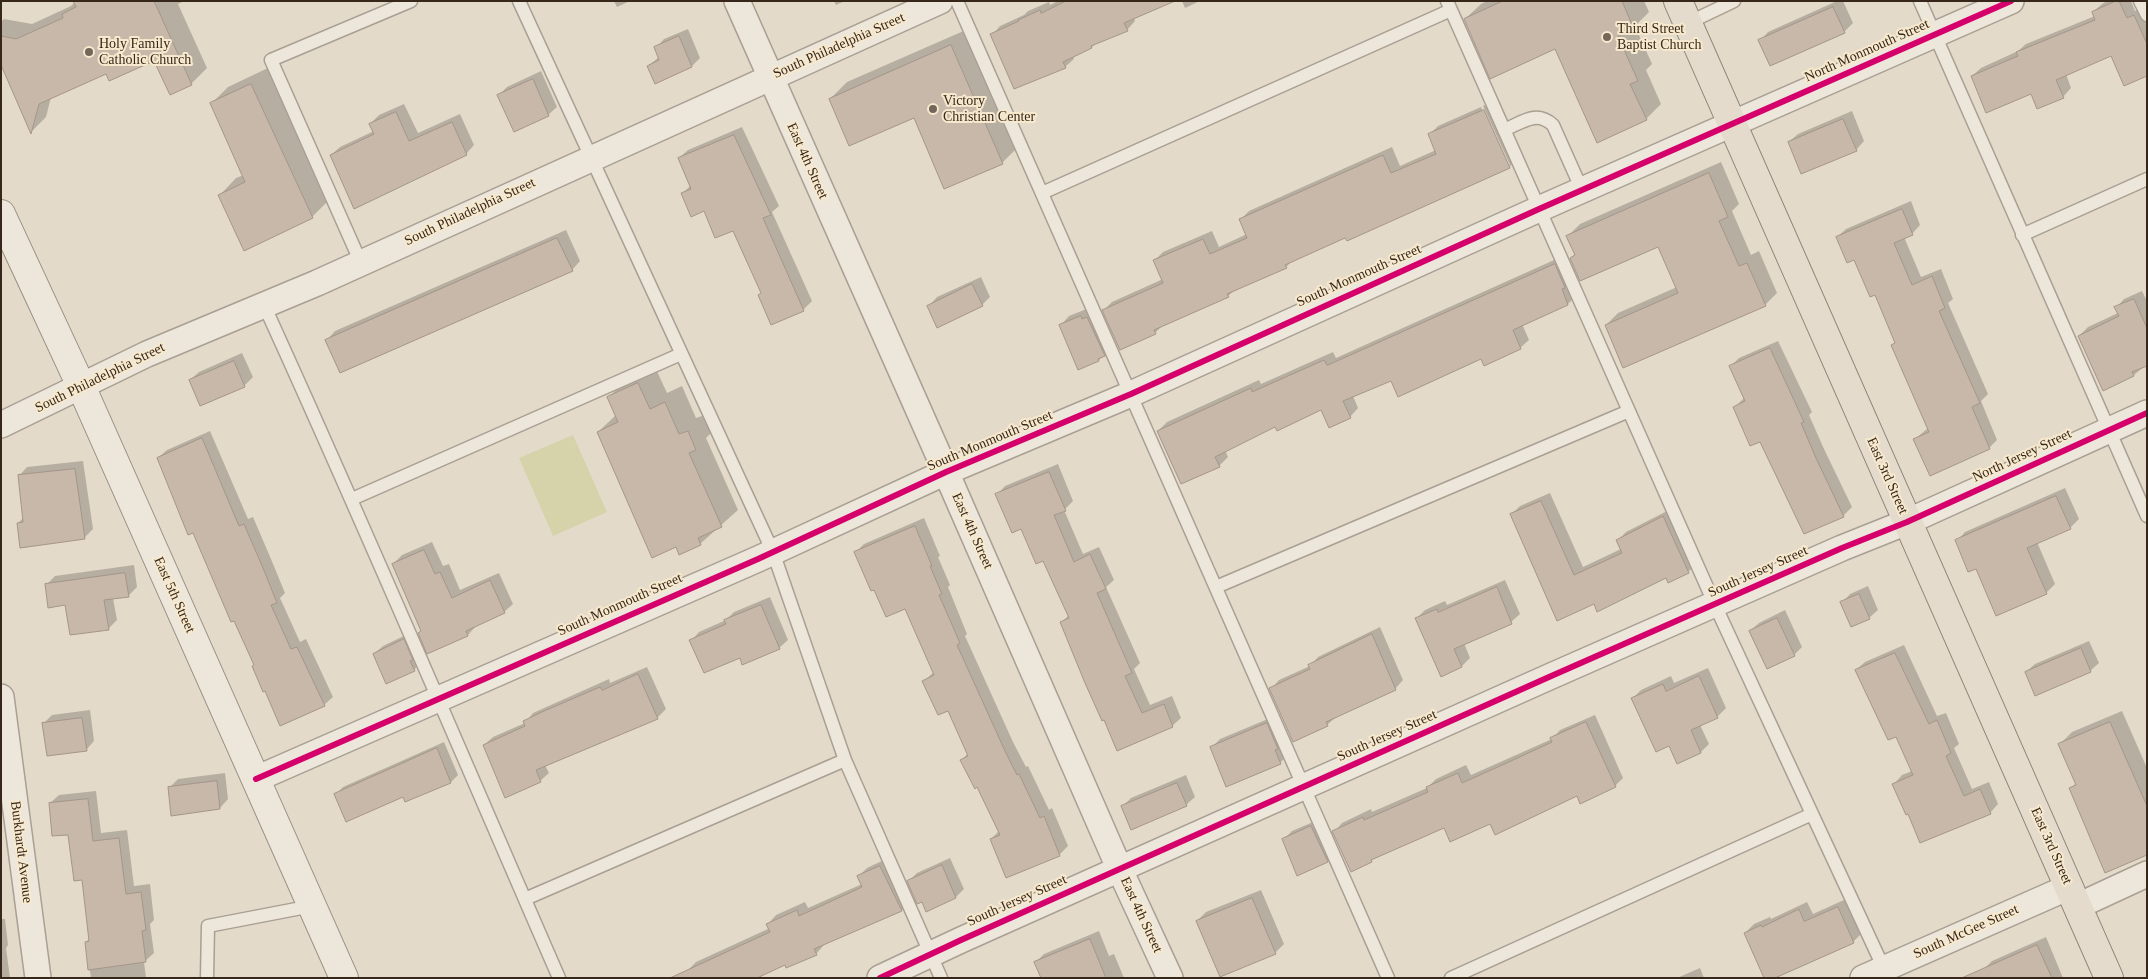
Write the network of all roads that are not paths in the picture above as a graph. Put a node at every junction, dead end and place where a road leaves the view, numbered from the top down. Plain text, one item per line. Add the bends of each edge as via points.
1 (411, 1) edge
2 (519, 1) edge
3 (737, 1) edge
4 (940, 1) edge
5 (958, 1) edge
6 (1734, 1) edge
7 (1920, 1) edge
8 (2011, 1) edge
9 (2140, 1) edge
10 (1449, 6) edge
11 (1683, 12) edge
12 (2147, 14) edge
13 (1934, 35) junction
14 (770, 77) junction
15 (1732, 124) junction
16 (1504, 130) junction
17 (590, 158) junction
18 (2147, 179) edge
19 (1582, 190) junction
20 (1042, 193) junction
21 (1539, 209) junction
22 (2, 215) edge
23 (2022, 235) junction
24 (361, 262) junction
25 (264, 305) junction
26 (681, 354) junction
27 (81, 386) junction
28 (1131, 394) junction
29 (1628, 411) junction
30 (2147, 413) edge
31 (1, 424) edge
32 (2109, 430) junction
33 (946, 472) junction
34 (352, 499) junction
35 (2147, 516) edge
36 (1907, 522) junction
37 (773, 552) junction
38 (1216, 587) junction
39 (1715, 605) junction
40 (1, 697) edge
41 (437, 699) junction
42 (845, 760) junction
43 (256, 779) junction
44 (1304, 787) junction
45 (1812, 814) junction
46 (10, 835) edge
47 (1120, 870) junction
48 (2147, 874) edge
49 (2073, 896) junction
50 (525, 899) junction
51 (312, 906) junction
52 (931, 954) junction
53 (1878, 975) edge
54 (38, 978) edge
55 (207, 978) edge
56 (344, 978) edge
57 (560, 978) edge
58 (880, 978) edge
59 (942, 978) edge
60 (1170, 978) edge
61 (1388, 978) edge
62 (1451, 978) edge
63 (2109, 978) edge

1 - 24 lane via 271,60
2 - 17 lane
3 - 14 street, East 4th Street
4 - 14 street, South Philadelphia Street
5 - 20 lane
6 - 11 lane
7 - 13 lane
8 - 13 street, North Monmouth Street
9 - 12 lane
10 - 16 lane
10 - 20 lane
11 - 15 main road, East 3rd Street
13 - 15 street, North Monmouth Street
13 - 23 lane
14 - 17 street, South Philadelphia Street
14 - 33 street, East 4th Street
15 - 19 street, South Monmouth Street
15 - 36 main road, East 3rd Street
16 - 19 lane via 1534,117 1546,119 1553,126
16 - 21 lane
17 - 24 street, South Philadelphia Street
17 - 26 lane
18 - 23 lane
19 - 21 street, South Monmouth Street
20 - 28 lane
21 - 28 street, South Monmouth Street
21 - 29 lane
22 - 27 street, East 5th Street
23 - 32 lane
24 - 25 street, South Philadelphia Street
25 - 27 street, South Philadelphia Street
25 - 34 lane
26 - 34 lane
26 - 37 lane
27 - 31 street, South Philadelphia Street
27 - 43 street, East 5th Street
28 - 33 street, South Monmouth Street
28 - 38 lane
29 - 38 lane
29 - 39 lane
30 - 32 street, North Jersey Street
32 - 35 lane
32 - 36 street, North Jersey Street
33 - 37 street, South Monmouth Street
33 - 47 street, East 4th Street
34 - 41 lane
36 - 39 street, South Jersey Street
36 - 49 main road, East 3rd Street
37 - 41 street, South Monmouth Street
37 - 42 lane
38 - 44 lane
39 - 44 street, South Jersey Street
39 - 45 lane
40 - 46 street, Burkhardt Avenue
41 - 43 street, South Monmouth Street
41 - 50 lane
42 - 50 lane
42 - 52 lane
43 - 51 street, East 5th Street
44 - 47 street, South Jersey Street
44 - 61 lane
45 - 53 lane
45 - 62 lane
46 - 54 street, Burkhardt Avenue
47 - 52 street, South Jersey Street
47 - 60 street, East 4th Street
48 - 49 street, South McGee Street
49 - 53 street, South McGee Street
49 - 63 main road, East 3rd Street
50 - 57 lane
51 - 55 lane via 208,926
51 - 56 street, East 5th Street
52 - 58 street, South Jersey Street
52 - 59 lane

